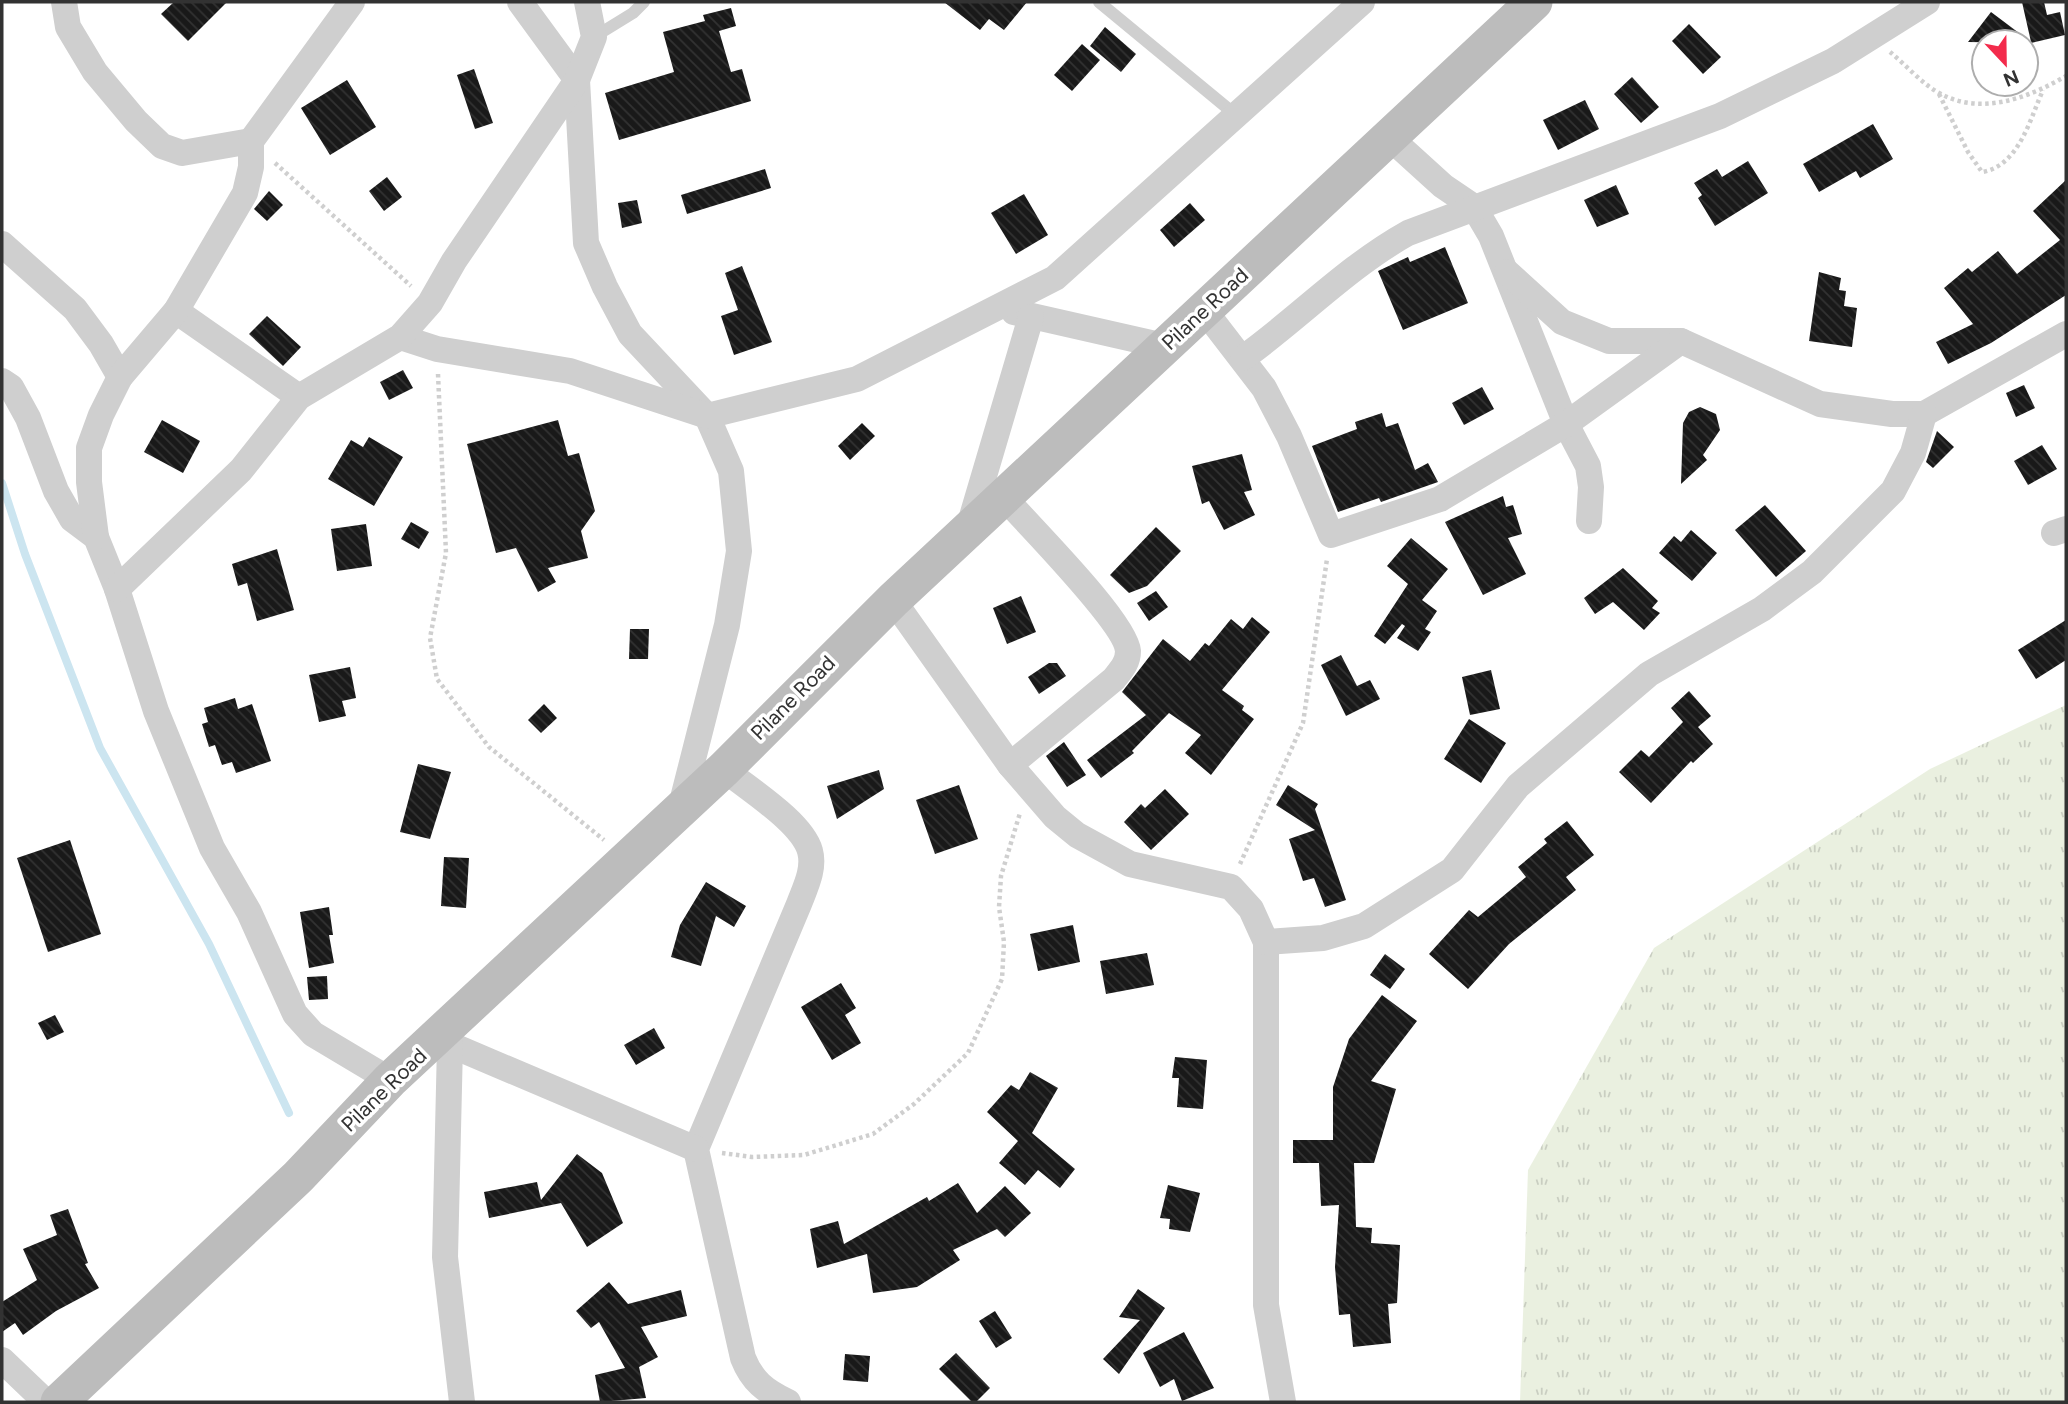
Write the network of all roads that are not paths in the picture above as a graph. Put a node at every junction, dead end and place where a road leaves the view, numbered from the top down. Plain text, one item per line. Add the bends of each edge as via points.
1 (64, 2) edge
2 (352, 2) edge
3 (520, 2) edge
4 (587, 2) edge
5 (644, 2) edge
6 (1099, 2) edge
7 (1363, 2) edge
8 (1534, 2) edge
9 (1927, 2) edge
10 (594, 37) junction
11 (577, 79) junction
12 (1238, 116) junction
13 (1389, 136) junction
14 (251, 141) junction
15 (1474, 207) junction
16 (2, 244) edge
17 (1507, 272) junction
18 (999, 308) junction
19 (1204, 310) junction
20 (176, 311) junction
21 (1031, 317) junction
22 (2066, 334) edge
23 (400, 337) junction
24 (1681, 341) junction
25 (1164, 346) junction
26 (1242, 358) junction
27 (120, 377) junction
28 (2, 381) edge
29 (299, 397) junction
30 (1924, 414) junction
31 (707, 416) junction
32 (1566, 424) junction
33 (1004, 497) junction
34 (1589, 521) dead end
35 (968, 531) junction
36 (96, 537) junction
37 (117, 589) junction
38 (893, 600) junction
39 (1010, 765) junction
40 (724, 769) junction
41 (680, 810) junction
42 (1266, 942) junction
43 (443, 1042) junction
44 (390, 1080) junction
45 (696, 1149) junction
46 (2, 1360) edge
47 (46, 1402) edge
48 (59, 1402) edge
49 (462, 1402) edge
50 (788, 1402) edge
51 (1283, 1402) edge

1 - 14 street via 68,27 95,72 162,146 182,153
2 - 14 street
3 - 11 street
4 - 10 street
5 - 10 lane
6 - 12 lane
7 - 12 street
8 - 13 main road, Pilane Road
9 - 15 street via 1833,61 1720,116
10 - 11 street
11 - 23 street via 430,303
11 - 31 street via 586,243 630,334
12 - 18 street via 1055,278
13 - 15 street via 1443,186
13 - 19 main road, Pilane Road
14 - 20 street via 245,193
15 - 17 street
15 - 26 street via 1378,250
16 - 27 street via 75,309
17 - 24 street via 1562,323 1609,341
17 - 32 street
18 - 21 street
18 - 31 street via 858,379
19 - 25 main road, Pilane Road
19 - 26 street
20 - 27 street
20 - 29 street
21 - 25 street
21 - 35 street
22 - 30 street
23 - 29 street
23 - 31 street via 437,349 570,371
24 - 30 street via 1820,404
24 - 32 street
25 - 33 main road, Pilane Road
26 - 32 street via 1289,436 1331,535 1440,499
27 - 36 street via 89,448
28 - 36 street via 11,387 28,418 72,519
29 - 37 street via 241,470
30 - 42 street via 1913,453 1893,491 1812,572 1762,609 1649,674 1518,786 1452,870 1364,926 1323,938
31 - 41 street via 731,471 739,551 727,625
32 - 34 street via 1588,466
33 - 35 main road, Pilane Road
33 - 39 street via 1116,624 1128,650 1126,664 1114,679
35 - 38 main road, Pilane Road
36 - 37 street
37 - 44 street via 156,711 212,848 249,912 295,1014 313,1034
38 - 39 street
38 - 40 main road, Pilane Road
39 - 42 street via 1027,789 1077,835 1130,864 1231,887 1251,909
40 - 41 main road, Pilane Road
40 - 45 street via 802,833 811,853 810,876
41 - 43 main road, Pilane Road
42 - 51 street via 1266,1305
43 - 44 main road, Pilane Road
43 - 45 street
43 - 49 street via 445,1257
44 - 48 main road, Pilane Road via 298,1177
45 - 50 street via 743,1358 751,1377
46 - 47 street

